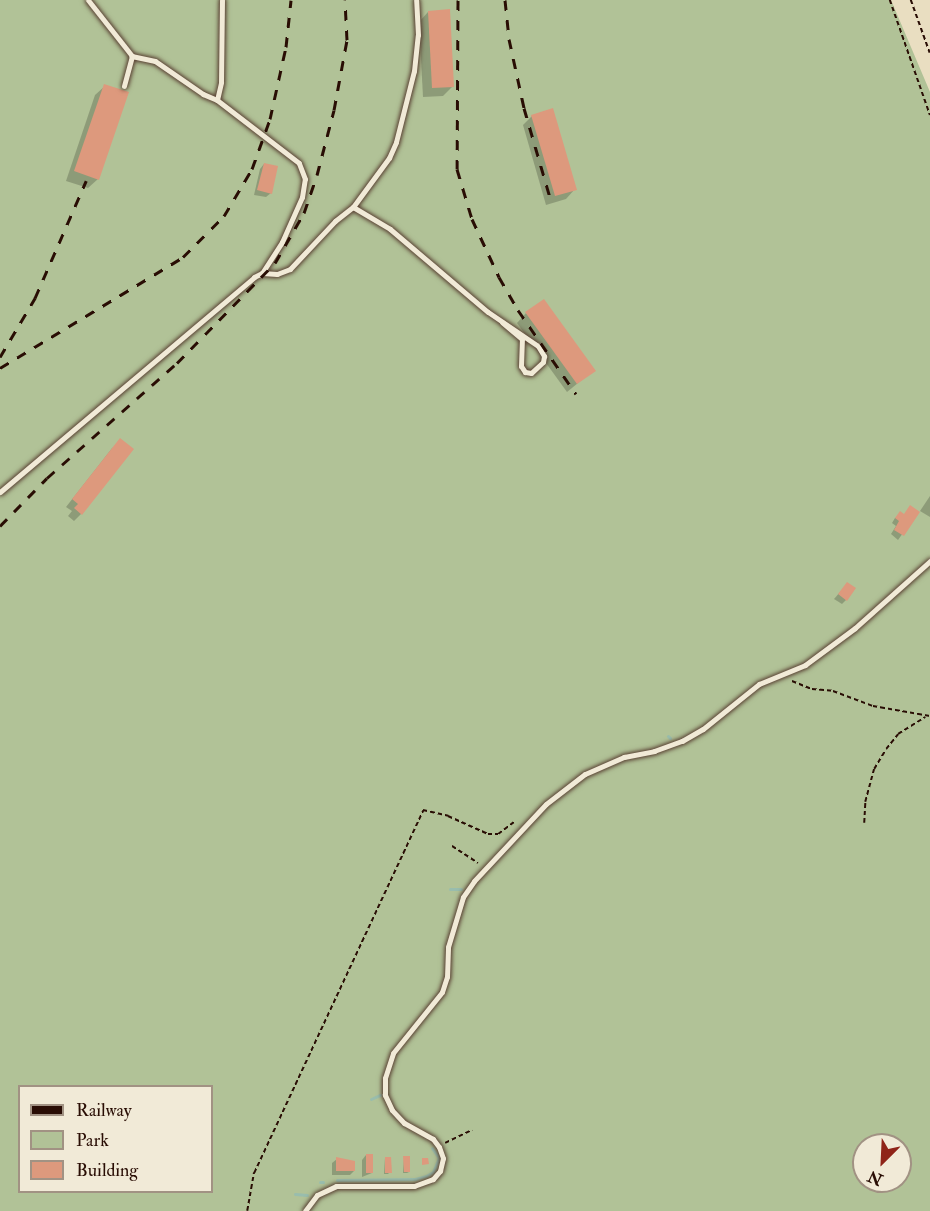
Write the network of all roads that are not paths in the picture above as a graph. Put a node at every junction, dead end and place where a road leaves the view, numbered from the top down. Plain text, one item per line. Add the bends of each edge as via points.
1 (88, 0) edge
2 (222, 0) edge
3 (416, 0) edge
4 (132, 56) junction
5 (124, 86) dead end
6 (217, 99) junction
7 (354, 207) junction
8 (262, 273) junction
9 (502, 322) junction
10 (0, 492) edge
11 (930, 561) edge
12 (305, 1211) edge

1 - 4 lane
2 - 6 lane via 222,82
3 - 7 lane via 414,70 396,142
4 - 5 lane
4 - 6 lane via 155,61 203,94
6 - 8 lane via 298,163 305,179 303,197 293,220
7 - 8 lane via 290,268 278,274
7 - 9 lane via 390,229
8 - 10 lane
9 - 9 lane via 538,346 544,356 531,373 521,366 522,339
11 - 12 lane via 821,655 759,684 682,741 624,757 585,774 546,804 474,881 459,909 448,947 442,992 393,1053 385,1078 385,1095 392,1110 404,1123 432,1139 439,1147 442,1165 433,1179 414,1186 336,1186 317,1195

